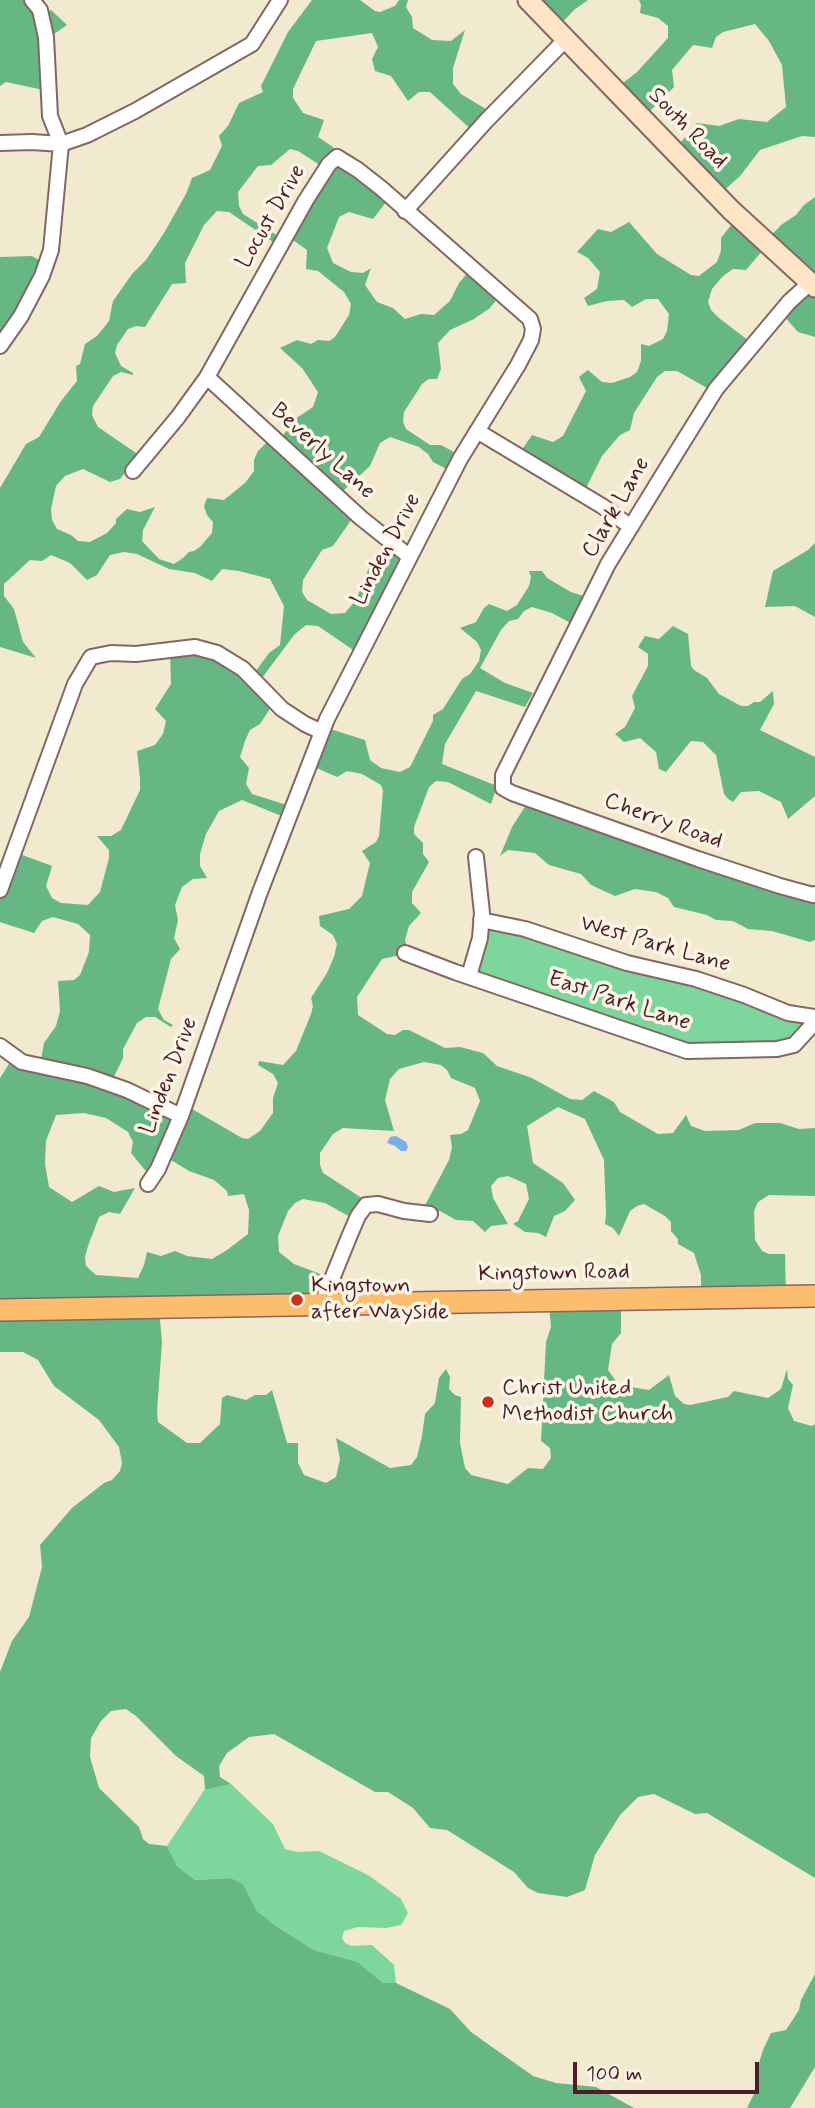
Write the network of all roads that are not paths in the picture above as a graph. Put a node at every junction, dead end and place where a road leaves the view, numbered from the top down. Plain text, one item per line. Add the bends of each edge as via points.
1 (32, 0) edge
2 (280, 0) edge
3 (528, 0) edge
4 (567, 38) junction
5 (0, 143) edge
6 (61, 144) junction
7 (405, 211) junction
8 (813, 285) edge
9 (0, 346) edge
10 (207, 377) junction
11 (477, 431) junction
12 (133, 471) dead end
13 (631, 527) junction
14 (410, 557) junction
15 (322, 732) junction
16 (503, 782) joint
17 (476, 857) dead end
18 (0, 890) edge
19 (815, 894) edge
20 (481, 919) junction
21 (405, 953) dead end
22 (469, 976) junction
23 (815, 1020) edge
24 (0, 1046) edge
25 (181, 1116) junction
26 (148, 1184) dead end
27 (430, 1214) dead end
28 (815, 1296) edge
29 (321, 1306) junction
30 (0, 1310) edge

1 - 6 street via 40,10 46,37 50,116
2 - 6 street via 252,44 135,111
3 - 4 street, South Road
4 - 7 street
4 - 8 street, South Road via 722,201
5 - 6 street
6 - 9 street via 51,250 21,316
7 - 10 street, Locust Drive via 358,170 337,158 332,162
7 - 11 street, Linden Drive via 530,319 531,340
8 - 13 street, Clark Lane via 789,302 716,389
10 - 12 street
10 - 14 street, Beverly Lane via 360,518
11 - 13 street
11 - 14 street, Linden Drive
13 - 16 street, Clark Lane via 608,564
14 - 15 street, Linden Drive
15 - 18 street via 282,709 243,669 217,653 195,647 91,657 75,684
15 - 25 street, Linden Drive
16 - 19 street, Cherry Road via 503,788 512,793 709,863
17 - 20 street
20 - 22 street
20 - 23 street, West Park Lane via 696,979
21 - 22 street, East Park Lane
22 - 23 street, East Park Lane via 687,1051 794,1045
24 - 25 street via 22,1062 87,1076
25 - 26 street, Linden Drive
27 - 29 street via 366,1205
28 - 29 main road, Kingstown Road
29 - 30 main road, Kingstown Road

